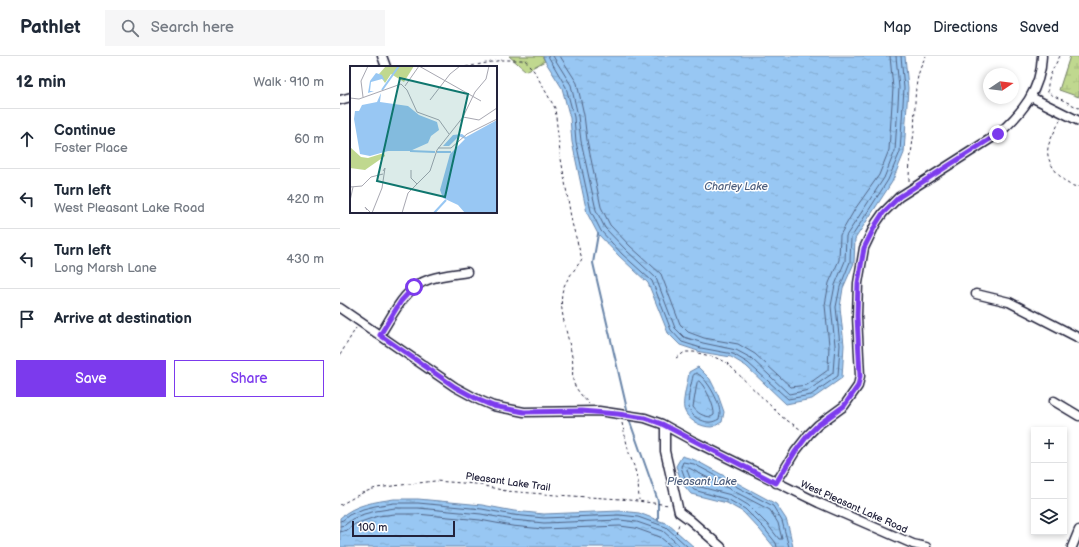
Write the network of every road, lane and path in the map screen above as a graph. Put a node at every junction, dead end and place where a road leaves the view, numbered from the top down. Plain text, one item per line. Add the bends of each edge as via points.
1 (382, 56) edge
2 (926, 56) edge
3 (1042, 56) edge
4 (1060, 56) edge
5 (386, 66) edge
6 (471, 66) edge
7 (350, 97) edge
8 (1032, 97) junction
9 (340, 100) edge
10 (1079, 108) edge
11 (1063, 114) junction
12 (1079, 121) edge
13 (1079, 187) edge
14 (910, 190) junction
15 (467, 272) dead end
16 (976, 294) dead end
17 (340, 308) edge
18 (361, 321) junction
19 (380, 335) junction
20 (1079, 338) edge
21 (340, 355) edge
22 (676, 358) dead end
23 (1054, 401) dead end
24 (595, 411) junction
25 (620, 414) junction
26 (1079, 416) edge
27 (665, 426) junction
28 (808, 435) junction
29 (776, 483) junction
30 (639, 500) junction
31 (340, 505) edge
32 (677, 506) junction
33 (679, 524) dead end
34 (1079, 530) edge
35 (676, 533) dead end
36 (913, 545) edge
37 (722, 547) edge
38 (926, 547) edge
39 (1072, 547) edge

1 - 5 street
2 - 14 path via 918,73 914,100
3 - 8 street
4 - 10 path via 1047,87 1048,93
6 - 24 path via 502,60 525,60 555,108 572,223 582,259 565,283 562,294 564,324 572,358 574,383
7 - 9 street
8 - 11 street
8 - 14 street via 1011,123 998,134
11 - 12 street
11 - 13 path via 1050,140 1048,156 1050,163 1065,183
14 - 28 street via 895,200 883,213 864,248 857,301 860,376 858,386 844,406
15 - 19 street via 432,278 414,287 401,301
16 - 20 street via 1009,302
17 - 18 street, West Pleasant Lake Road
18 - 19 street, West Pleasant Lake Road
18 - 21 path
19 - 24 street, West Pleasant Lake Road via 455,387 493,406 524,412
22 - 28 path via 685,352 694,352 726,362 782,417
23 - 26 street
24 - 25 street, West Pleasant Lake Road
25 - 27 street, West Pleasant Lake Road via 645,418
25 - 30 path via 638,481
27 - 29 street, West Pleasant Lake Road
27 - 32 street via 665,451
28 - 29 street
29 - 36 street, West Pleasant Lake Road
30 - 31 path, Pleasant Lake Trail via 520,492 436,480 376,488
30 - 32 path, Pleasant Lake Trail
32 - 37 street via 679,512
33 - 35 path
34 - 39 street
36 - 38 street, West Pleasant Lake Road

